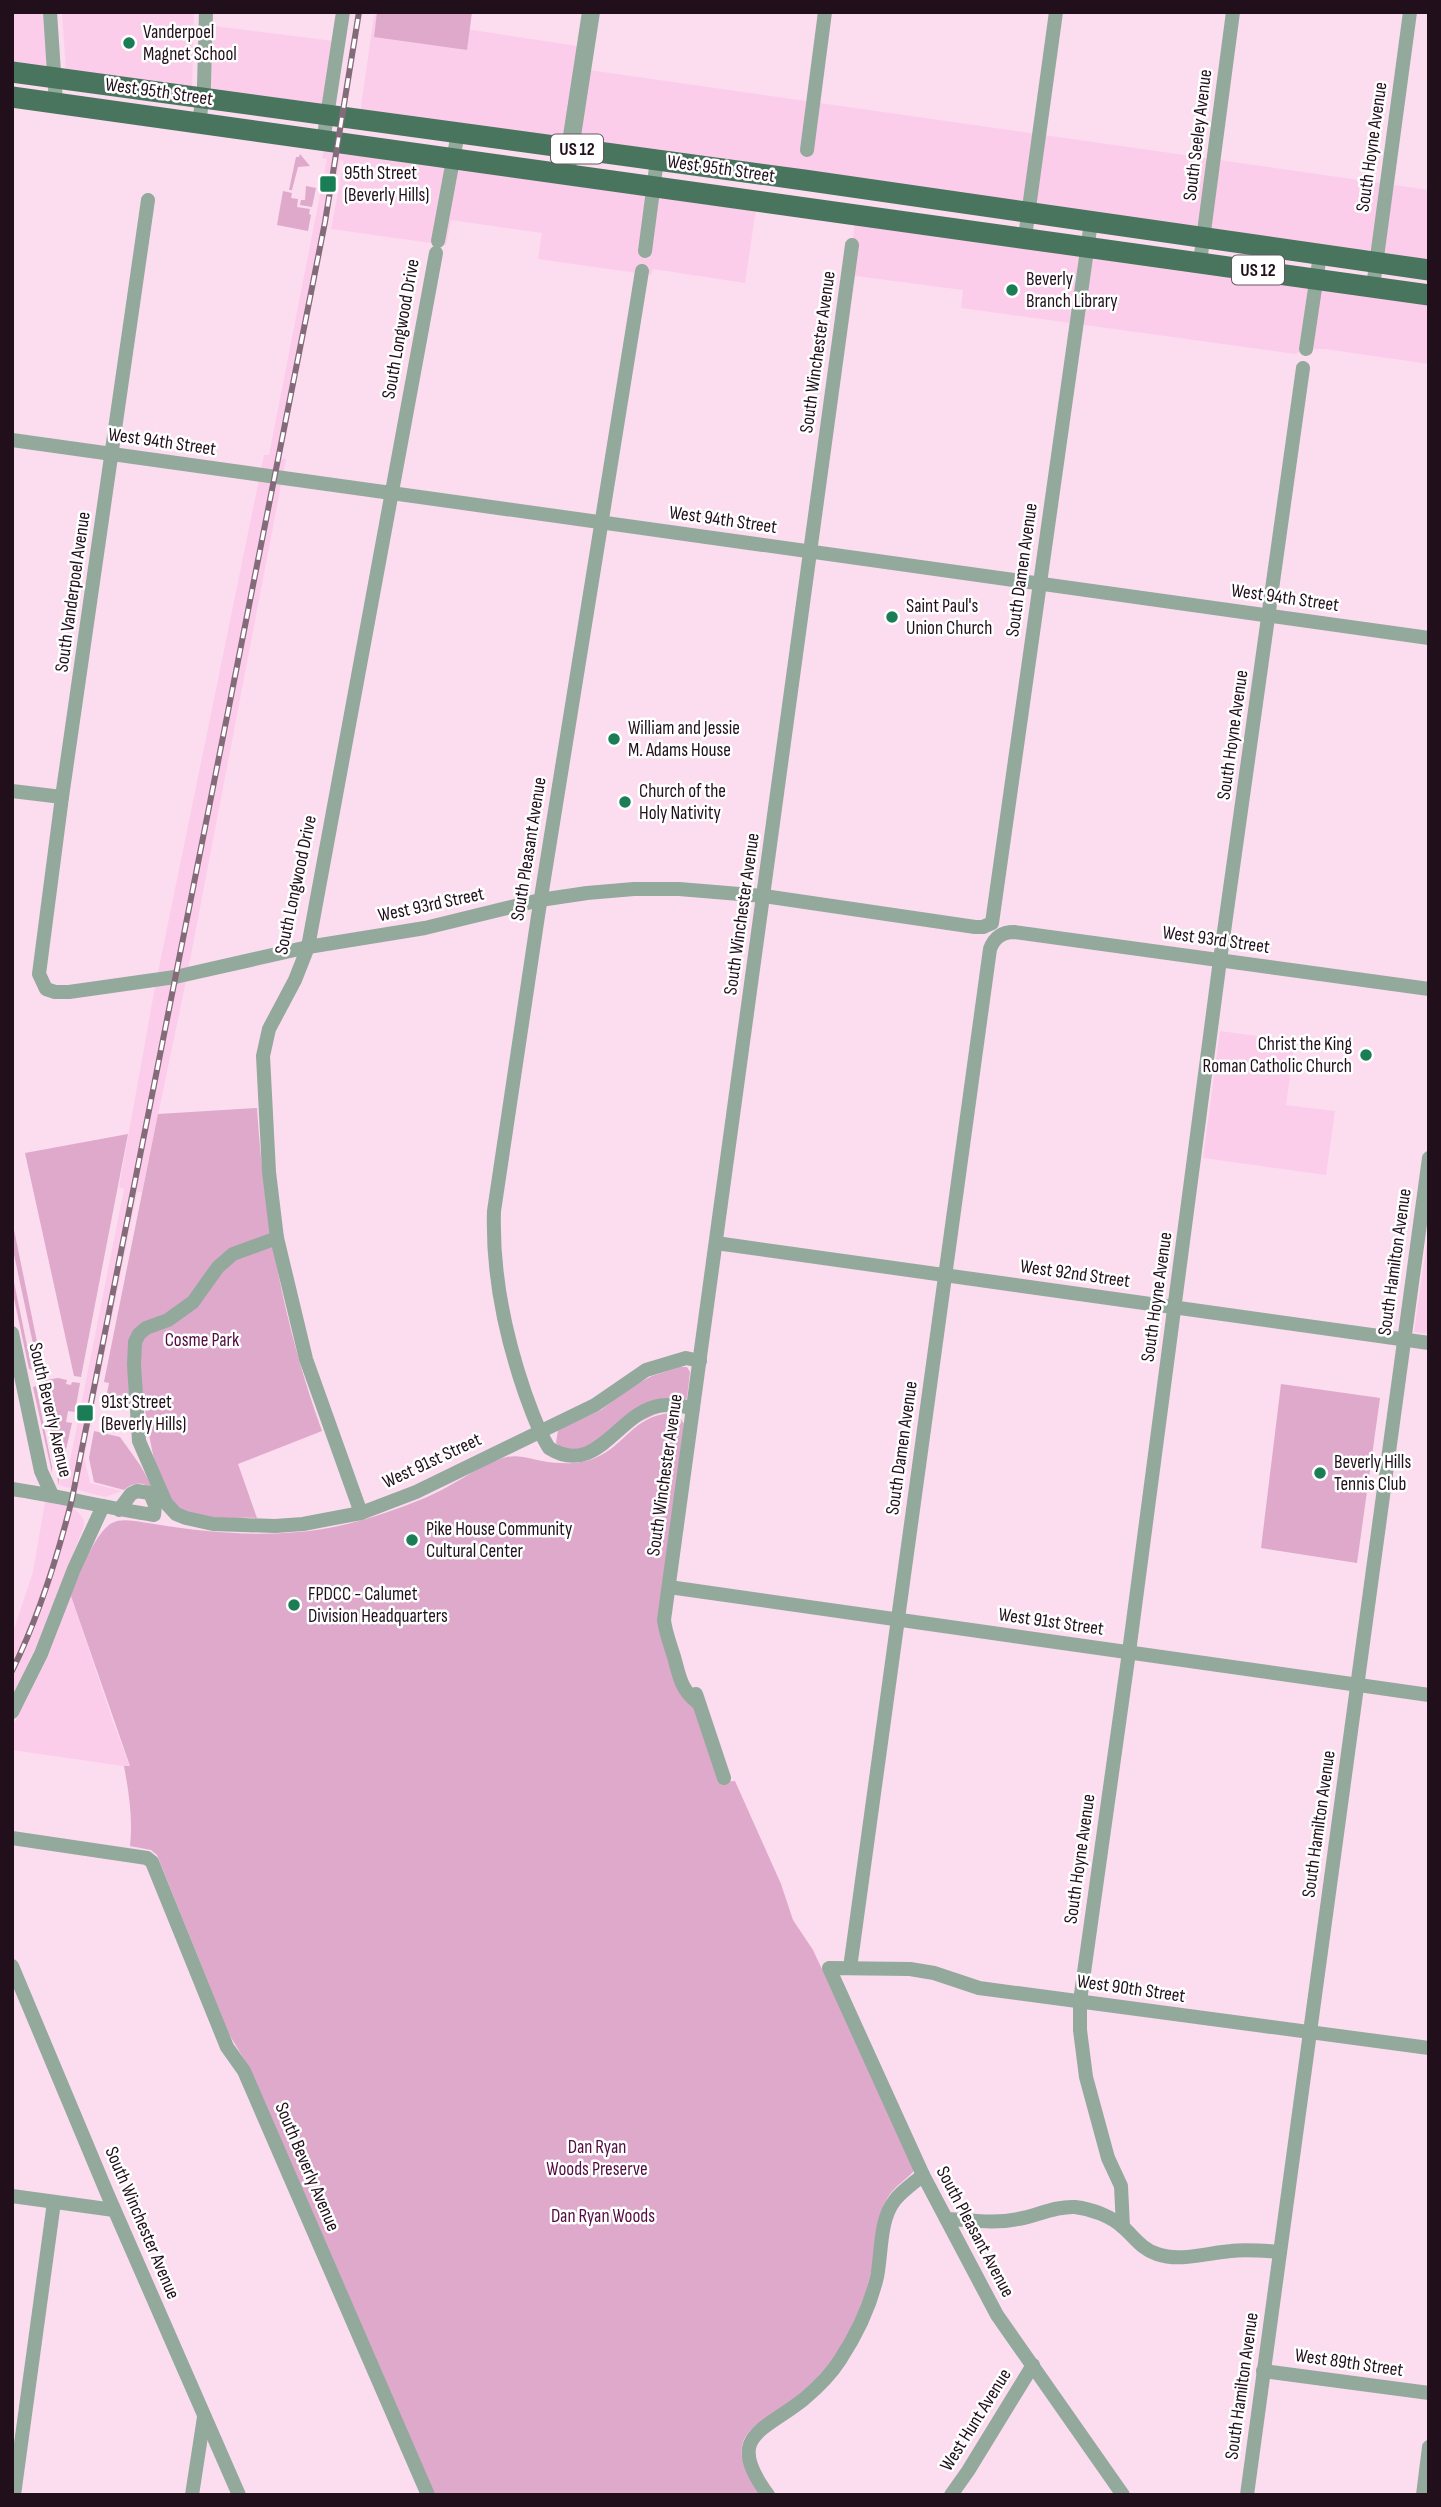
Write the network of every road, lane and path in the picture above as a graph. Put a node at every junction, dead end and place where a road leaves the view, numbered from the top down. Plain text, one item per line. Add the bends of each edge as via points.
1 (50, 12) edge
2 (206, 12) edge
3 (343, 12) edge
4 (591, 12) edge
5 (825, 12) edge
6 (1056, 12) edge
7 (1233, 12) edge
8 (1410, 12) edge
9 (12, 72) edge
10 (54, 78) junction
11 (12, 97) edge
12 (203, 98) junction
13 (55, 103) junction
14 (328, 116) junction
15 (199, 124) junction
16 (458, 133) junction
17 (323, 142) junction
18 (570, 148) junction
19 (807, 150) dead end
20 (453, 160) junction
21 (657, 160) junction
22 (566, 175) junction
23 (653, 187) junction
24 (148, 201) dead end
25 (1028, 213) junction
26 (1091, 222) junction
27 (1025, 237) junction
28 (1203, 238) junction
29 (852, 245) dead end
30 (1087, 246) junction
31 (645, 251) dead end
32 (1320, 255) junction
33 (1200, 262) junction
34 (1376, 263) junction
35 (1429, 270) edge
36 (642, 271) dead end
37 (1316, 279) junction
38 (1373, 287) junction
39 (1429, 295) edge
40 (1306, 349) dead end
41 (1303, 368) dead end
42 (12, 440) edge
43 (112, 455) junction
44 (392, 493) junction
45 (602, 523) junction
46 (810, 552) junction
47 (1040, 583) junction
48 (1269, 615) junction
49 (1429, 638) edge
50 (12, 790) edge
51 (62, 797) junction
52 (764, 896) junction
53 (540, 900) junction
54 (995, 930) junction
55 (308, 947) junction
56 (1220, 961) junction
57 (46, 989) joint
58 (1429, 989) edge
59 (1429, 1158) edge
60 (277, 1238) junction
61 (716, 1243) junction
62 (945, 1275) junction
63 (1175, 1308) junction
64 (12, 1333) edge
65 (1404, 1339) junction
66 (1429, 1343) edge
67 (700, 1361) junction
68 (693, 1408) junction
69 (539, 1431) junction
70 (12, 1489) edge
71 (52, 1495) junction
72 (103, 1506) junction
73 (119, 1510) junction
74 (361, 1513) junction
75 (669, 1587) junction
76 (898, 1619) junction
77 (1129, 1652) junction
78 (1357, 1684) junction
79 (1429, 1695) edge
80 (12, 1712) edge
81 (724, 1778) dead end
82 (12, 1838) edge
83 (12, 1966) edge
84 (829, 1968) joint
85 (850, 1968) junction
86 (1080, 2001) junction
87 (1310, 2032) junction
88 (1429, 2048) edge
89 (923, 2175) junction
90 (12, 2196) edge
91 (54, 2202) junction
92 (114, 2210) junction
93 (948, 2219) junction
94 (1123, 2227) junction
95 (1280, 2252) junction
96 (1033, 2365) junction
97 (1264, 2371) junction
98 (1429, 2393) edge
99 (204, 2416) junction
100 (1429, 2447) edge
101 (14, 2495) edge
102 (192, 2495) edge
103 (239, 2495) edge
104 (428, 2495) edge
105 (768, 2495) edge
106 (950, 2495) edge
107 (1122, 2495) edge
108 (1247, 2495) edge
109 (1423, 2495) edge

1 - 10 street
2 - 12 street
3 - 14 street
4 - 18 street
5 - 19 street
6 - 25 street
7 - 28 street, South Seeley Avenue
8 - 34 street, South Hoyne Avenue
9 - 10 main road, West 95th Street / US 12
10 - 12 main road, West 95th Street / US 12
10 - 13 street
11 - 13 main road, West 95th Street / US 12
12 - 14 main road, West 95th Street / US 12
12 - 15 street
13 - 15 main road, West 95th Street / US 12
14 - 16 main road, West 95th Street / US 12
14 - 17 street
15 - 17 main road, West 95th Street / US 12
16 - 18 main road, West 95th Street / US 12
16 - 20 street, South Longwood Drive
17 - 20 main road, West 95th Street / US 12
18 - 21 main road, West 95th Street / US 12
18 - 22 street
20 - 22 main road, West 95th Street / US 12
20 - 44 street, South Longwood Drive
21 - 23 street
21 - 25 main road, West 95th Street / US 12
22 - 23 main road, West 95th Street / US 12
23 - 27 main road, West 95th Street / US 12
23 - 31 street
24 - 43 street, South Vanderpoel Avenue
25 - 26 main road, West 95th Street / US 12
25 - 27 street
26 - 28 main road, West 95th Street / US 12
26 - 30 street, South Damen Avenue
27 - 30 main road, West 95th Street / US 12
28 - 32 main road, West 95th Street / US 12
28 - 33 street, South Seeley Avenue
29 - 46 street, South Winchester Avenue
30 - 33 main road, West 95th Street / US 12
30 - 47 street, South Damen Avenue
32 - 34 main road, West 95th Street / US 12
32 - 37 street
33 - 37 main road, West 95th Street / US 12
34 - 35 main road, West 95th Street / US 12
34 - 38 street, South Hoyne Avenue
36 - 45 street, South Pleasant Avenue
37 - 38 main road, West 95th Street / US 12
37 - 40 street
38 - 39 main road, West 95th Street / US 12
41 - 48 street, South Hoyne Avenue
42 - 43 street, West 94th Street
43 - 44 street, West 94th Street
43 - 51 street, South Vanderpoel Avenue
44 - 45 street, West 94th Street
44 - 55 street, South Longwood Drive
45 - 46 street, West 94th Street
45 - 53 street, South Pleasant Avenue
46 - 47 street, West 94th Street
46 - 52 street, South Winchester Avenue
47 - 48 street, West 94th Street
47 - 54 street, South Damen Avenue
48 - 49 street, West 94th Street
48 - 56 street, South Hoyne Avenue
50 - 51 street
51 - 57 street, South Vanderpoel Avenue via 40,974
52 - 53 street, West 93rd Street via 634,889
52 - 54 street, West 93rd Street
52 - 61 street, South Winchester Avenue
53 - 55 street, West 93rd Street via 425,928
53 - 69 street, South Pleasant Avenue via 493,1236 513,1358
54 - 56 street, West 93rd Street
54 - 62 street, South Damen Avenue
55 - 57 street, West 93rd Street via 176,977 69,992
55 - 60 street, South Longwood Drive via 269,1029 263,1056
56 - 58 street, West 93rd Street
56 - 63 street, South Hoyne Avenue
59 - 65 street, South Hamilton Avenue
60 - 74 street, South Longwood Drive via 306,1359
60 - 74 street, West 91st Street via 233,1254 193,1302 139,1334 134,1365 139,1441 166,1503 176,1514 213,1524 303,1524
61 - 62 street, West 92nd Street
61 - 67 street, South Winchester Avenue
62 - 63 street, West 92nd Street
62 - 76 street, South Damen Avenue
63 - 65 street, West 92nd Street
63 - 77 street, South Hoyne Avenue
64 - 71 street, South Beverly Avenue via 41,1471
65 - 66 street, West 92nd Street
65 - 78 street, South Hamilton Avenue
67 - 68 street, South Winchester Avenue
67 - 69 street, West 91st Street via 686,1358 646,1370 595,1405
68 - 69 street via 653,1407 583,1454 555,1452
68 - 75 street, South Winchester Avenue
69 - 74 street, West 91st Street via 416,1492
70 - 71 street
71 - 72 street
72 - 73 street
72 - 80 street
73 - 73 street via 137,1491 145,1490 153,1498 154,1515
75 - 76 street, West 91st Street
75 - 81 street via 666,1636 676,1662 696,1691
76 - 77 street, West 91st Street
76 - 85 street, South Damen Avenue
77 - 78 street, West 91st Street
77 - 86 street, South Hoyne Avenue
78 - 79 street, West 91st Street
78 - 87 street, South Hamilton Avenue
82 - 104 street, South Beverly Avenue via 152,1862 227,2047 244,2071
83 - 92 street, South Winchester Avenue
84 - 85 street, West 90th Street
84 - 89 street, South Pleasant Avenue
85 - 86 street, West 90th Street via 910,1969 979,1988
86 - 87 street, West 90th Street
86 - 94 street, South Hoyne Avenue via 1086,2077 1108,2158 1121,2186
87 - 88 street, West 90th Street
87 - 95 street, South Hamilton Avenue
89 - 93 street, South Pleasant Avenue
89 - 105 street via 895,2200 886,2218 868,2309 839,2362 804,2399 753,2437 748,2457
90 - 91 street
91 - 92 street
91 - 101 street
92 - 99 street, South Winchester Avenue
93 - 94 street via 997,2222 1075,2207 1101,2214
93 - 96 street, South Pleasant Avenue via 997,2315
94 - 95 street via 1147,2250 1172,2258 1234,2250
95 - 97 street, South Hamilton Avenue
96 - 106 street, West Hunt Avenue
96 - 107 street, South Pleasant Avenue
97 - 98 street, West 89th Street
97 - 108 street, South Hamilton Avenue
99 - 102 street
99 - 103 street, South Winchester Avenue
100 - 109 street

